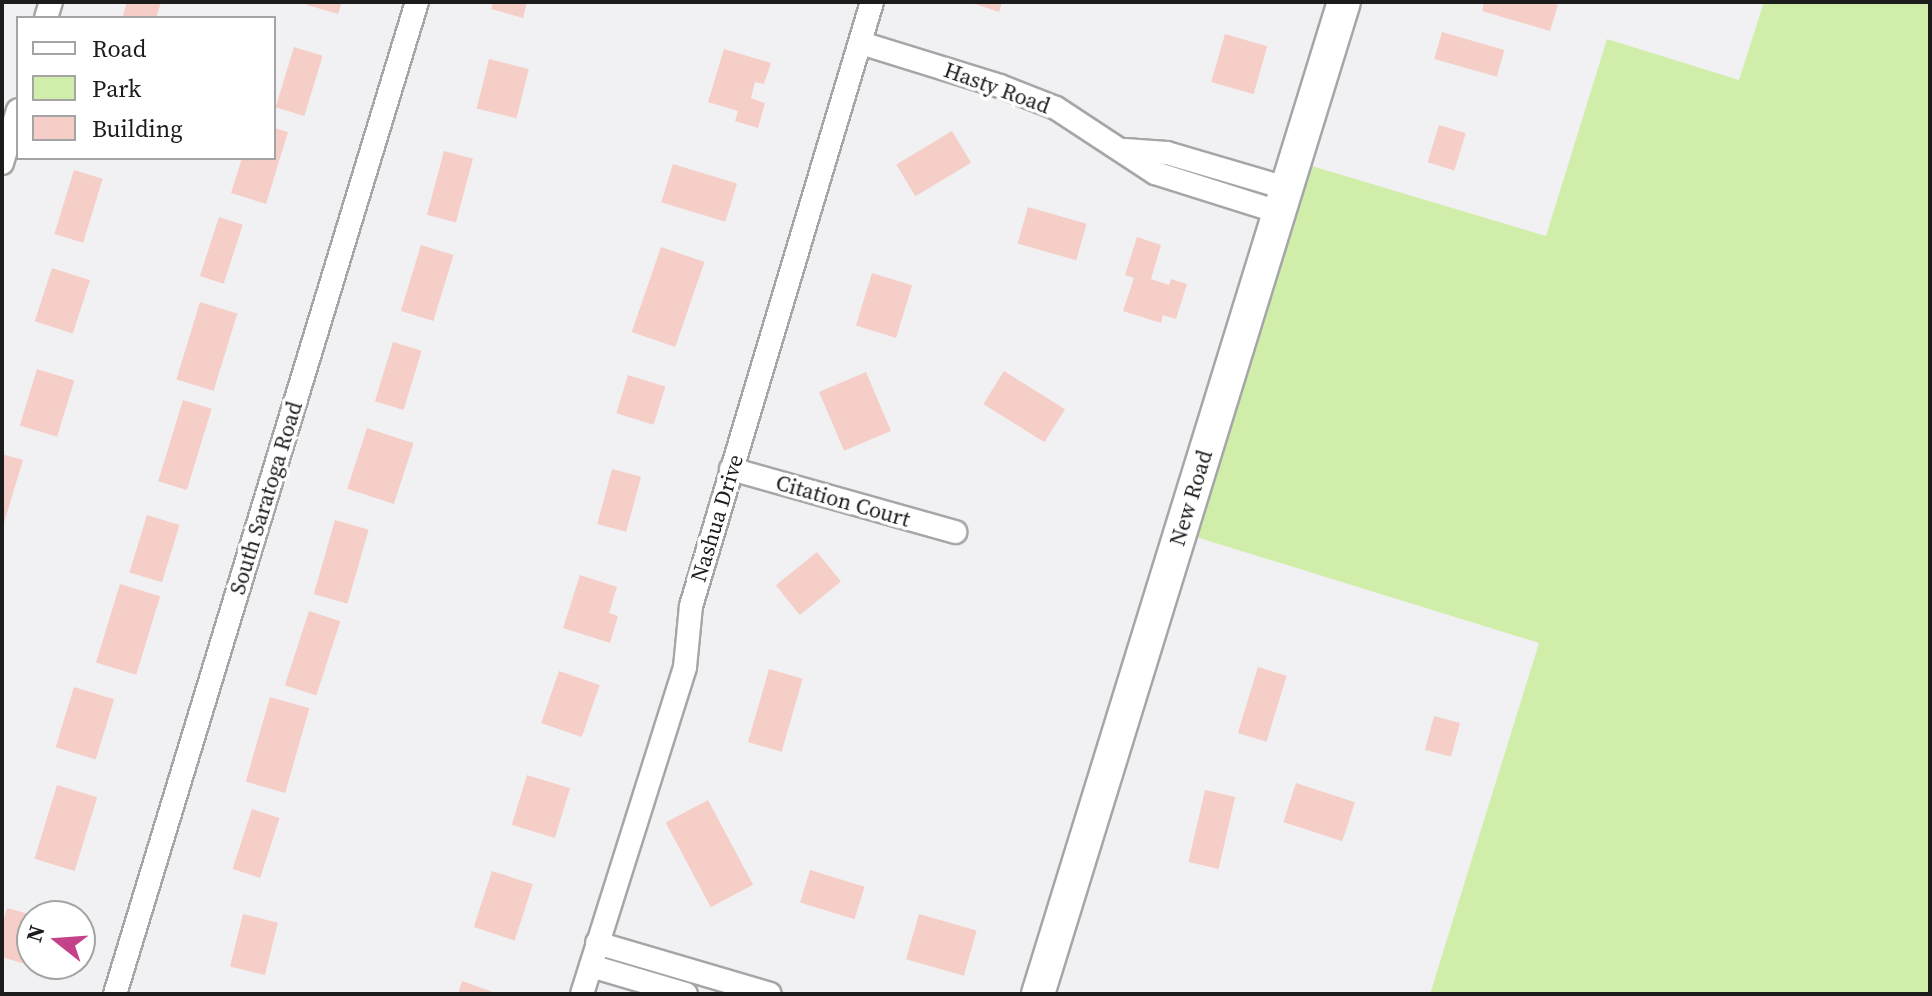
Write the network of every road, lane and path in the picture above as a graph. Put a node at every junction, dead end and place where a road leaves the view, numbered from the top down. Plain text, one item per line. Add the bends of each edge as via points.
1 (417, 2) edge
2 (872, 2) edge
3 (1344, 2) edge
4 (861, 43) junction
5 (16, 117) edge
6 (2, 163) edge
7 (1283, 200) junction
8 (731, 469) junction
9 (955, 532) dead end
10 (597, 943) junction
11 (591, 966) junction
12 (736, 989) edge
13 (115, 994) edge
14 (582, 994) edge
15 (686, 994) edge
16 (770, 994) edge
17 (1038, 994) edge

1 - 13 street, South Saratoga Road
2 - 4 street, Nashua Drive
3 - 7 street, New Road
4 - 7 street, Hasty Road via 1056,108 1125,150 1167,153
4 - 8 street, Nashua Drive
5 - 6 street
7 - 17 street, New Road
8 - 9 street, Citation Court
8 - 10 street, Nashua Drive via 691,606 685,667
10 - 11 street, Nashua Drive
10 - 12 street
11 - 14 street, Nashua Drive
11 - 15 street
12 - 16 street

